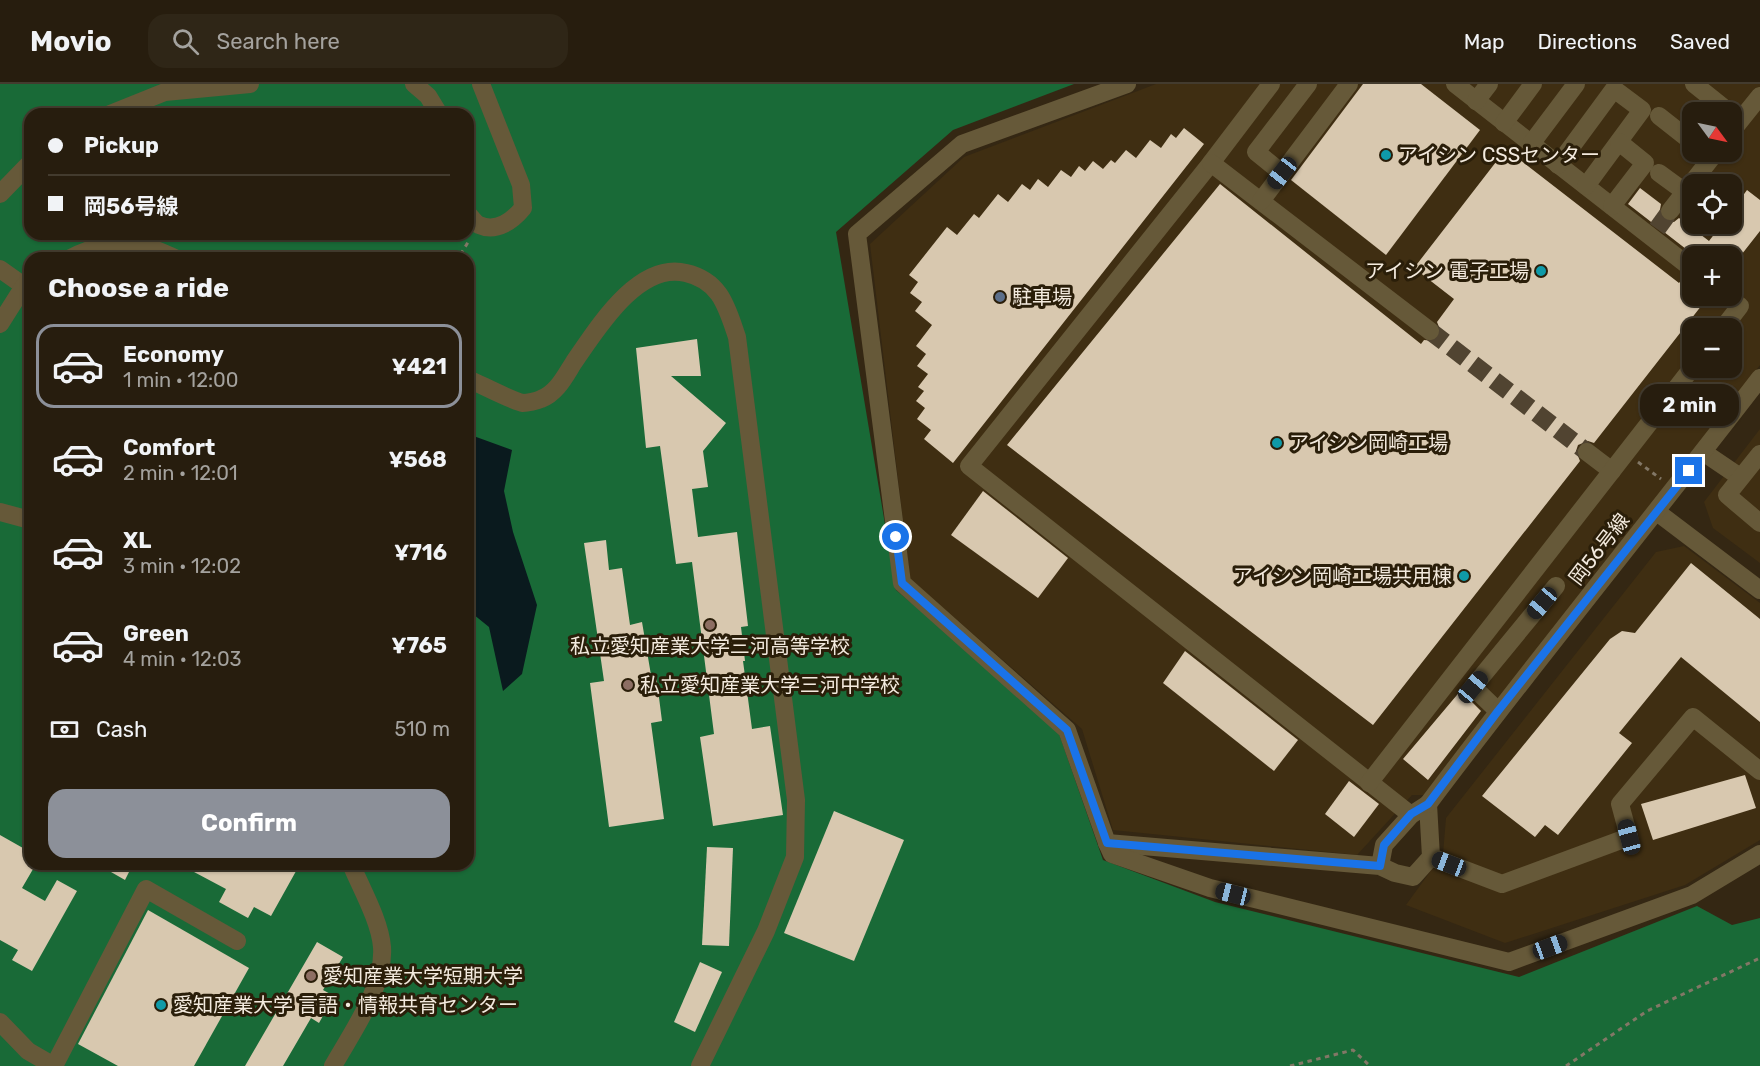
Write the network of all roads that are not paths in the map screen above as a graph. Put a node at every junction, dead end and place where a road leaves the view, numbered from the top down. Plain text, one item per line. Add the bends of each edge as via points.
1 (250, 84) edge
2 (414, 84) edge
3 (481, 84) edge
4 (1127, 84) edge
5 (1271, 84) edge
6 (1308, 84) edge
7 (1349, 84) edge
8 (1455, 84) edge
9 (1489, 84) edge
10 (1533, 84) edge
11 (1576, 84) edge
12 (1694, 84) edge
13 (1616, 86) edge
14 (1760, 96) edge
15 (1476, 101) junction
16 (1714, 102) edge
17 (125, 108) edge
18 (435, 108) edge
19 (1742, 112) edge
20 (1659, 116) dead end
21 (1504, 123) junction
22 (1682, 134) edge
23 (1619, 142) junction
24 (1531, 144) junction
25 (1211, 163) junction
26 (1558, 165) junction
27 (24, 169) edge
28 (1282, 173) junction
29 (1659, 173) dead end
30 (1586, 186) junction
31 (1682, 190) edge
32 (0, 194) edge
33 (1682, 196) edge
34 (1261, 201) junction
35 (1612, 206) junction
36 (1670, 212) tunnel mouth
37 (474, 220) edge
38 (81, 252) edge
39 (160, 252) edge
40 (1682, 259) edge
41 (0, 269) edge
42 (24, 282) edge
43 (24, 288) edge
44 (1740, 306) edge
45 (1731, 318) edge
46 (0, 324) edge
47 (1430, 331) tunnel mouth
48 (1684, 378) edge
49 (1760, 378) edge
50 (474, 382) edge
51 (1587, 452) tunnel mouth
52 (1703, 452) junction
53 (1760, 454) edge
54 (1612, 471) junction
55 (1740, 477) junction
56 (0, 512) edge
57 (1657, 512) junction
58 (24, 518) edge
59 (1760, 523) edge
60 (1556, 586) dead end
61 (1760, 590) edge
62 (1498, 711) junction
63 (1760, 771) edge
64 (1370, 783) junction
65 (1428, 804) junction
66 (1411, 814) junction
67 (1107, 843) junction
68 (1760, 854) edge
69 (1431, 857) junction
70 (1380, 866) junction
71 (354, 870) edge
72 (237, 941) dead end
73 (0, 1022) edge
74 (54, 1066) edge
75 (333, 1066) edge
76 (700, 1066) edge

1 - 17 street via 165,92
2 - 18 street
3 - 37 street via 520,185 523,208 512,221 495,227
4 - 67 street via 962,144 857,234 902,583 1067,730
5 - 25 street
6 - 28 street via 1256,152
7 - 28 street
8 - 15 street
9 - 15 street
10 - 21 street
11 - 24 street
12 - 16 street
13 - 23 street via 1642,110
13 - 26 street
14 - 19 street
15 - 21 street
20 - 22 street
21 - 24 street
23 - 30 street
23 - 35 street via 1645,163
24 - 26 street
25 - 34 street
25 - 64 street via 969,466
26 - 30 street
27 - 32 street
28 - 34 street
29 - 31 street
30 - 35 street
33 - 36 street
34 - 47 street
35 - 40 street via 1653,232
38 - 39 street via 112,244 143,245
41 - 42 street
43 - 46 street
44 - 45 street
48 - 54 street
49 - 52 street, 岡56号線
50 - 76 street via 522,403 540,400 556,390 604,318 634,288 658,274 678,271 694,275 712,285 726,303 737,337 796,800 795,856 766,931
51 - 54 street
52 - 55 street
52 - 57 street, 岡56号線
53 - 55 street
54 - 64 street
55 - 59 street via 1727,495
56 - 58 street
57 - 61 street
57 - 62 street, 岡56号線
60 - 62 street via 1473,687
62 - 65 street, 岡56号線
63 - 69 street via 1694,717 1620,804 1629,837 1502,884
64 - 66 street
65 - 66 street
65 - 69 street
66 - 70 street via 1384,845
67 - 68 street via 1112,854 1210,888 1509,962 1692,896
67 - 70 street
69 - 70 street via 1413,877
71 - 75 street via 382,948 378,984
72 - 74 street via 146,889
73 - 74 street via 28,1051

